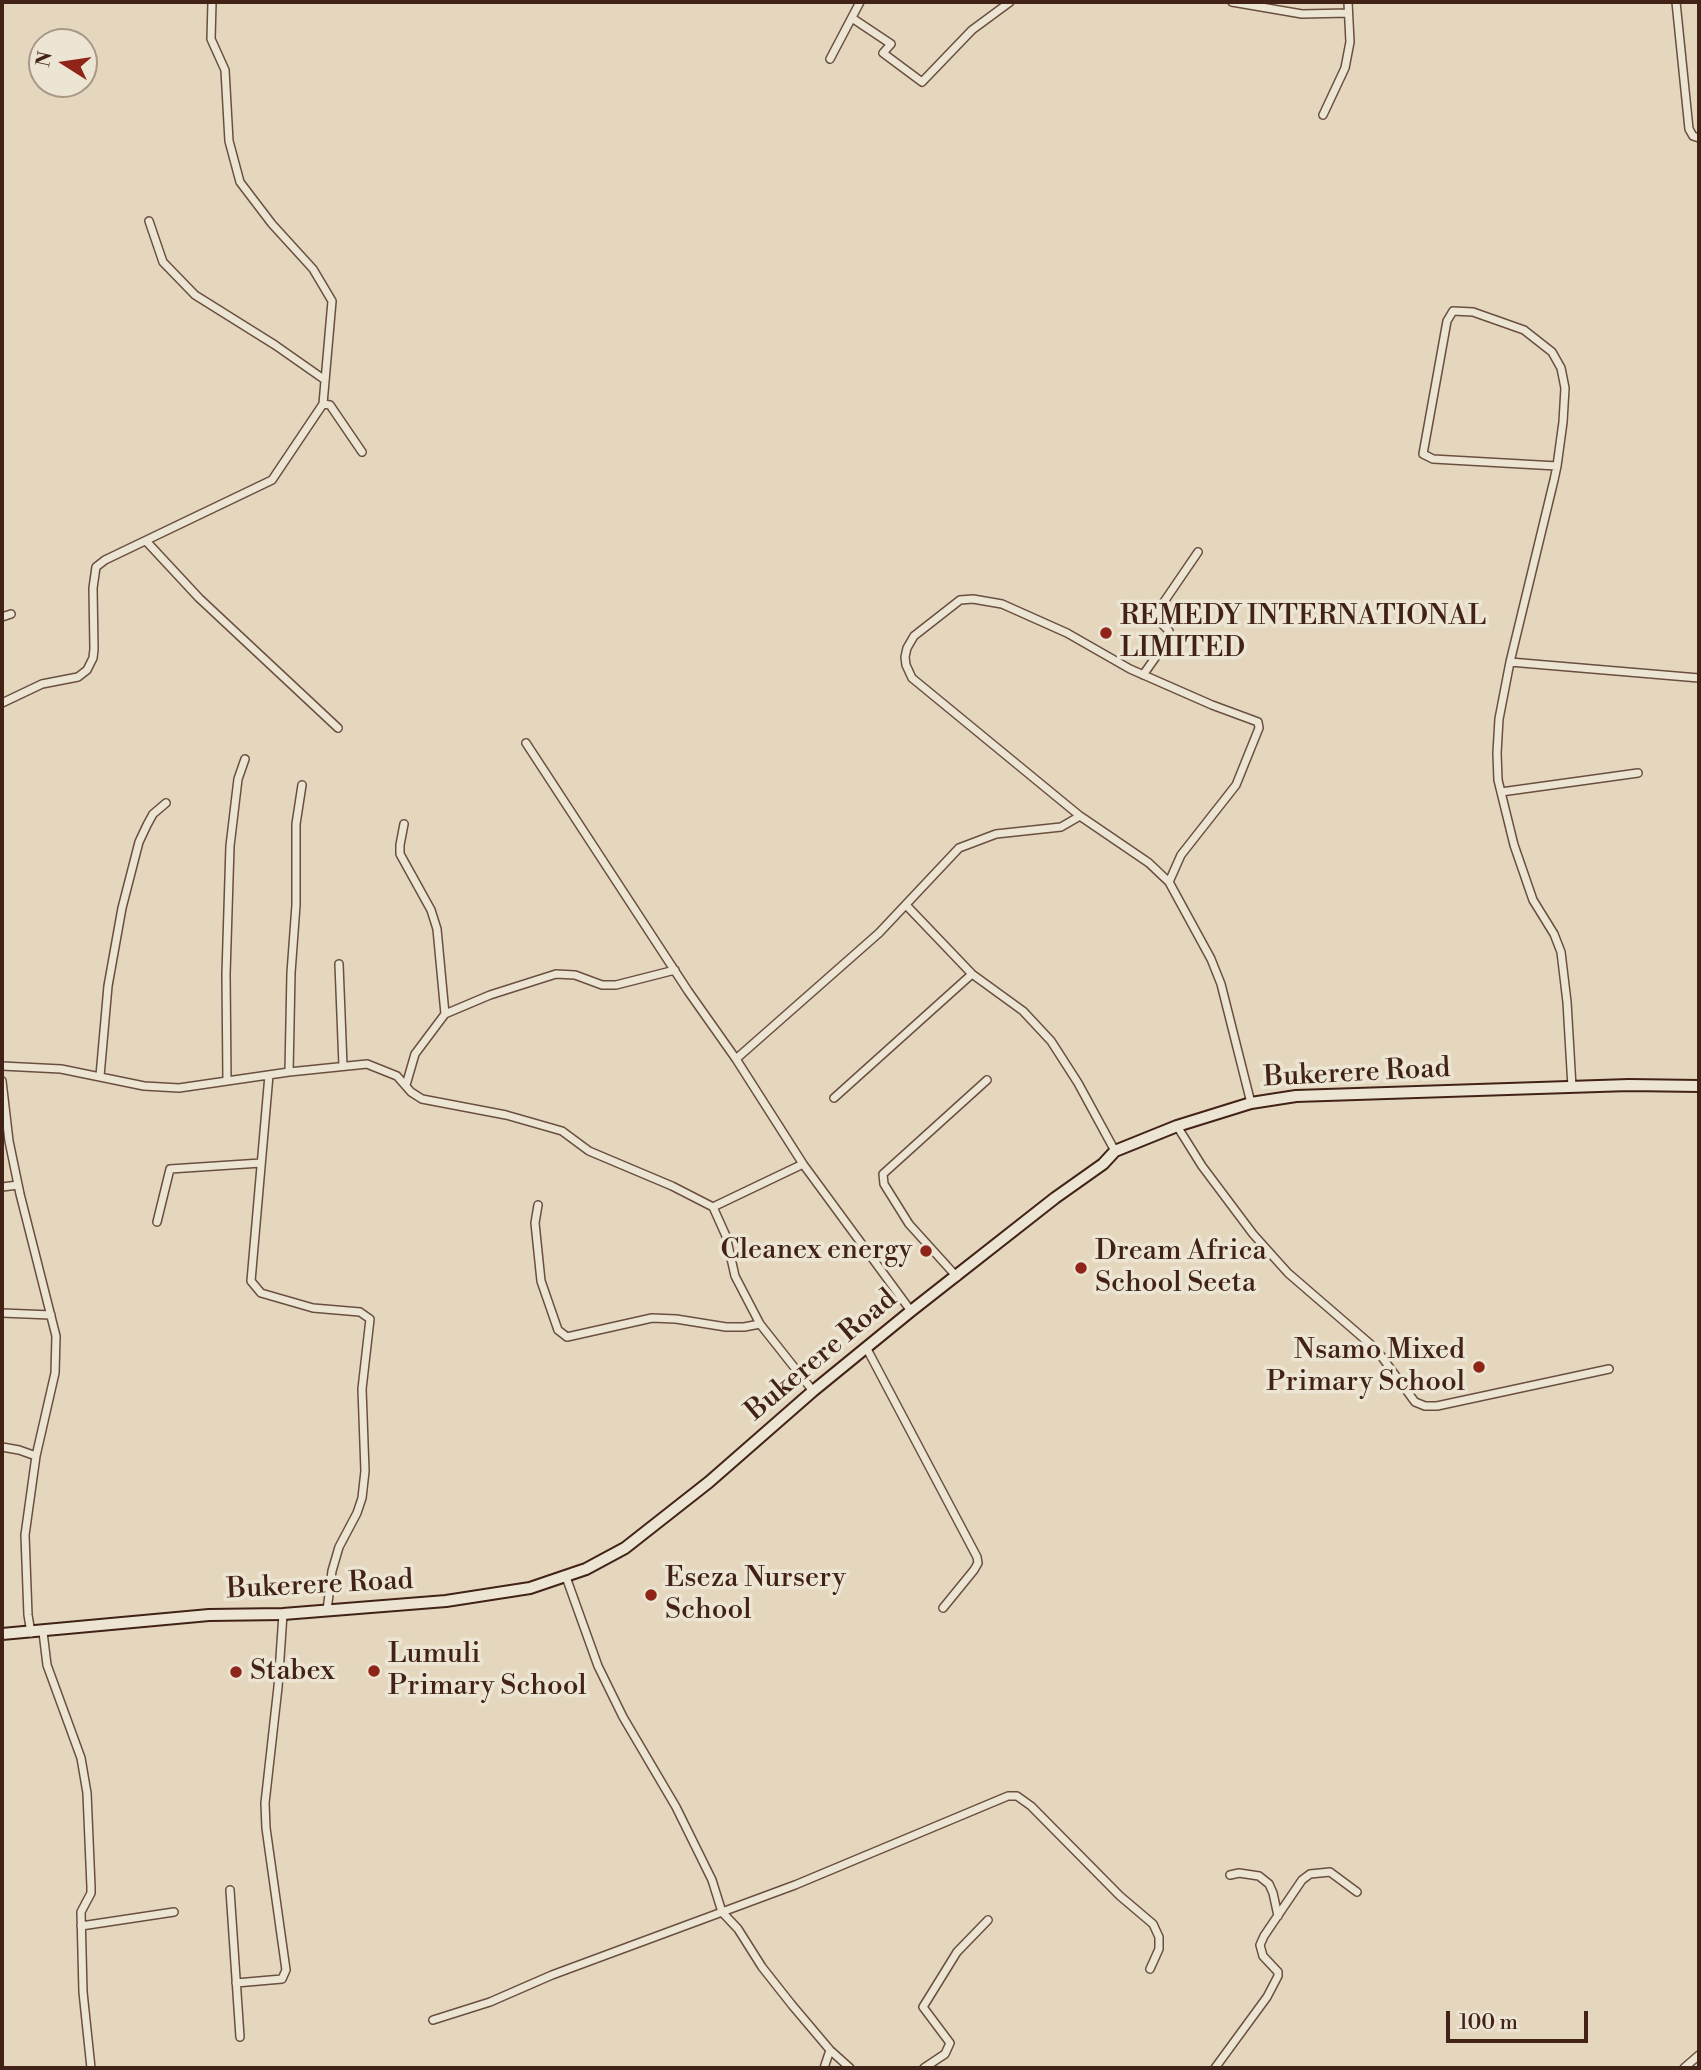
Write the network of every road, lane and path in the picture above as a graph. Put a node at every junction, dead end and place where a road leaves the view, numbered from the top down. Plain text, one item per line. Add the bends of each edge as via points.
1 (212, 2) edge
2 (860, 2) edge
3 (1010, 2) edge
4 (1231, 2) edge
5 (1348, 2) edge
6 (1676, 2) edge
7 (1348, 13) junction
8 (852, 18) junction
9 (830, 59) dead end
10 (1323, 116) dead end
11 (1699, 138) edge
12 (149, 221) dead end
13 (325, 380) junction
14 (323, 404) junction
15 (362, 452) dead end
16 (1556, 466) junction
17 (146, 541) junction
18 (1198, 552) dead end
19 (11, 614) dead end
20 (2, 617) edge
21 (1510, 662) junction
22 (1143, 675) junction
23 (1699, 678) edge
24 (2, 703) edge
25 (338, 728) dead end
26 (526, 743) dead end
27 (245, 759) dead end
28 (1638, 773) dead end
29 (302, 785) dead end
30 (1501, 792) junction
31 (166, 803) dead end
32 (1080, 816) junction
33 (404, 824) dead end
34 (1169, 882) junction
35 (906, 905) junction
36 (339, 964) dead end
37 (675, 970) junction
38 (972, 974) junction
39 (445, 1014) junction
40 (736, 1059) junction
41 (2, 1066) edge
42 (343, 1066) junction
43 (289, 1072) junction
44 (269, 1075) junction
45 (100, 1076) junction
46 (226, 1080) junction
47 (987, 1080) dead end
48 (2, 1081) edge
49 (406, 1085) junction
50 (1699, 1086) edge
51 (1572, 1087) junction
52 (834, 1098) dead end
53 (1251, 1103) junction
54 (1177, 1126) junction
55 (1115, 1151) junction
56 (261, 1163) junction
57 (803, 1164) junction
58 (18, 1185) junction
59 (2, 1187) edge
60 (538, 1205) dead end
61 (713, 1207) junction
62 (157, 1222) dead end
63 (957, 1277) junction
64 (911, 1311) junction
65 (2, 1313) edge
66 (51, 1315) junction
67 (760, 1324) junction
68 (867, 1349) junction
69 (1609, 1369) dead end
70 (813, 1391) junction
71 (2, 1447) edge
72 (36, 1456) junction
73 (566, 1577) junction
74 (943, 1608) dead end
75 (327, 1610) junction
76 (283, 1614) junction
77 (43, 1632) junction
78 (31, 1633) junction
79 (2, 1634) edge
80 (1230, 1875) dead end
81 (230, 1890) dead end
82 (1357, 1892) dead end
83 (174, 1912) dead end
84 (722, 1912) junction
85 (1278, 1917) junction
86 (988, 1920) dead end
87 (81, 1926) junction
88 (1150, 1969) dead end
89 (236, 1983) junction
90 (433, 2020) dead end
91 (240, 2037) dead end
92 (830, 2050) junction
93 (1699, 2055) edge
94 (91, 2068) edge
95 (824, 2068) edge
96 (850, 2068) edge
97 (925, 2068) edge
98 (1215, 2068) edge
99 (1684, 2068) edge

1 - 13 street via 211,38 225,70 229,141 240,182 313,269 331,301
2 - 8 street
3 - 8 street via 972,30 922,82 883,53 891,44
4 - 7 street via 1302,14
5 - 7 street
6 - 11 street via 1689,129
7 - 10 street via 1350,42 1345,68
8 - 9 street
12 - 13 street via 163,262 195,295
13 - 14 street
14 - 15 street via 330,405
14 - 17 street via 272,480
16 - 16 street via 1565,388 1552,352 1524,330 1473,312 1453,311 1447,321 1423,454 1433,459
16 - 21 street
17 - 24 street via 105,560 95,570 94,649 87,670
17 - 25 street via 199,598
18 - 22 street via 1157,612 1156,618 1169,631 1167,641
19 - 20 street
21 - 23 street
21 - 30 street via 1499,719
22 - 32 street via 1017,610 973,599 950,606 914,636 907,648 906,665 912,678
22 - 34 street via 1259,724 1236,785 1181,855
26 - 37 street
27 - 46 street via 238,779 230,846
28 - 30 street
29 - 43 street via 296,824
30 - 51 street via 1528,888 1561,952
31 - 45 street via 153,814 139,842 122,908 108,986
32 - 34 street
32 - 35 street via 1061,827 996,834 960,848
33 - 39 street via 400,854 437,929
34 - 53 street via 1221,984
35 - 38 street
35 - 40 street
36 - 42 street
37 - 39 street via 616,985 556,974
37 - 40 street
38 - 52 street
38 - 55 street via 1023,1011 1051,1041
39 - 49 street via 415,1054
40 - 57 street
41 - 45 street
42 - 43 street
42 - 49 street via 367,1064 391,1072
43 - 44 street
44 - 46 street
44 - 56 street
45 - 46 street via 162,1088
47 - 63 street via 883,1174 884,1184 909,1224
48 - 58 street
49 - 61 street via 422,1100 506,1115 562,1131 589,1151
50 - 51 main road, Bukerere Road
51 - 53 main road, Bukerere Road via 1296,1096
53 - 54 main road, Bukerere Road
54 - 55 main road, Bukerere Road
54 - 69 street via 1253,1234 1297,1281 1376,1349 1415,1402 1437,1406
55 - 63 main road, Bukerere Road
56 - 62 street via 170,1169
56 - 75 street via 254,1288 313,1308 360,1312 370,1319 362,1389 362,1498 339,1547
57 - 61 street
57 - 64 street
58 - 59 street
58 - 66 street
60 - 67 street via 535,1223 541,1281 558,1330 567,1337 652,1318 726,1327
61 - 67 street via 726,1236 735,1276
63 - 64 main road, Bukerere Road
64 - 68 main road, Bukerere Road
65 - 66 street
66 - 72 street via 56,1336 55,1373
67 - 70 street
68 - 70 main road, Bukerere Road
68 - 74 street via 977,1557 974,1570
70 - 73 main road, Bukerere Road via 625,1548
71 - 72 street
72 - 78 street via 25,1535
73 - 75 main road, Bukerere Road via 493,1595
73 - 84 street via 598,1666 676,1807 712,1880
75 - 76 main road, Bukerere Road
76 - 77 main road, Bukerere Road via 209,1615
76 - 89 street via 265,1803 286,1970 282,1979
77 - 78 main road, Bukerere Road
77 - 87 street via 47,1665 85,1777 91,1893 80,1912
78 - 79 main road, Bukerere Road
80 - 85 street via 1259,1876 1269,1884
81 - 89 street
82 - 85 street via 1330,1872 1310,1874
83 - 87 street
84 - 88 street via 999,1798 1017,1796 1153,1924 1159,1949
84 - 90 street
84 - 92 street
85 - 98 street via 1260,1945 1278,1976
86 - 97 street via 957,1952 923,2007 950,2043 945,2054
87 - 94 street
89 - 91 street
92 - 95 street
92 - 96 street
93 - 99 street

